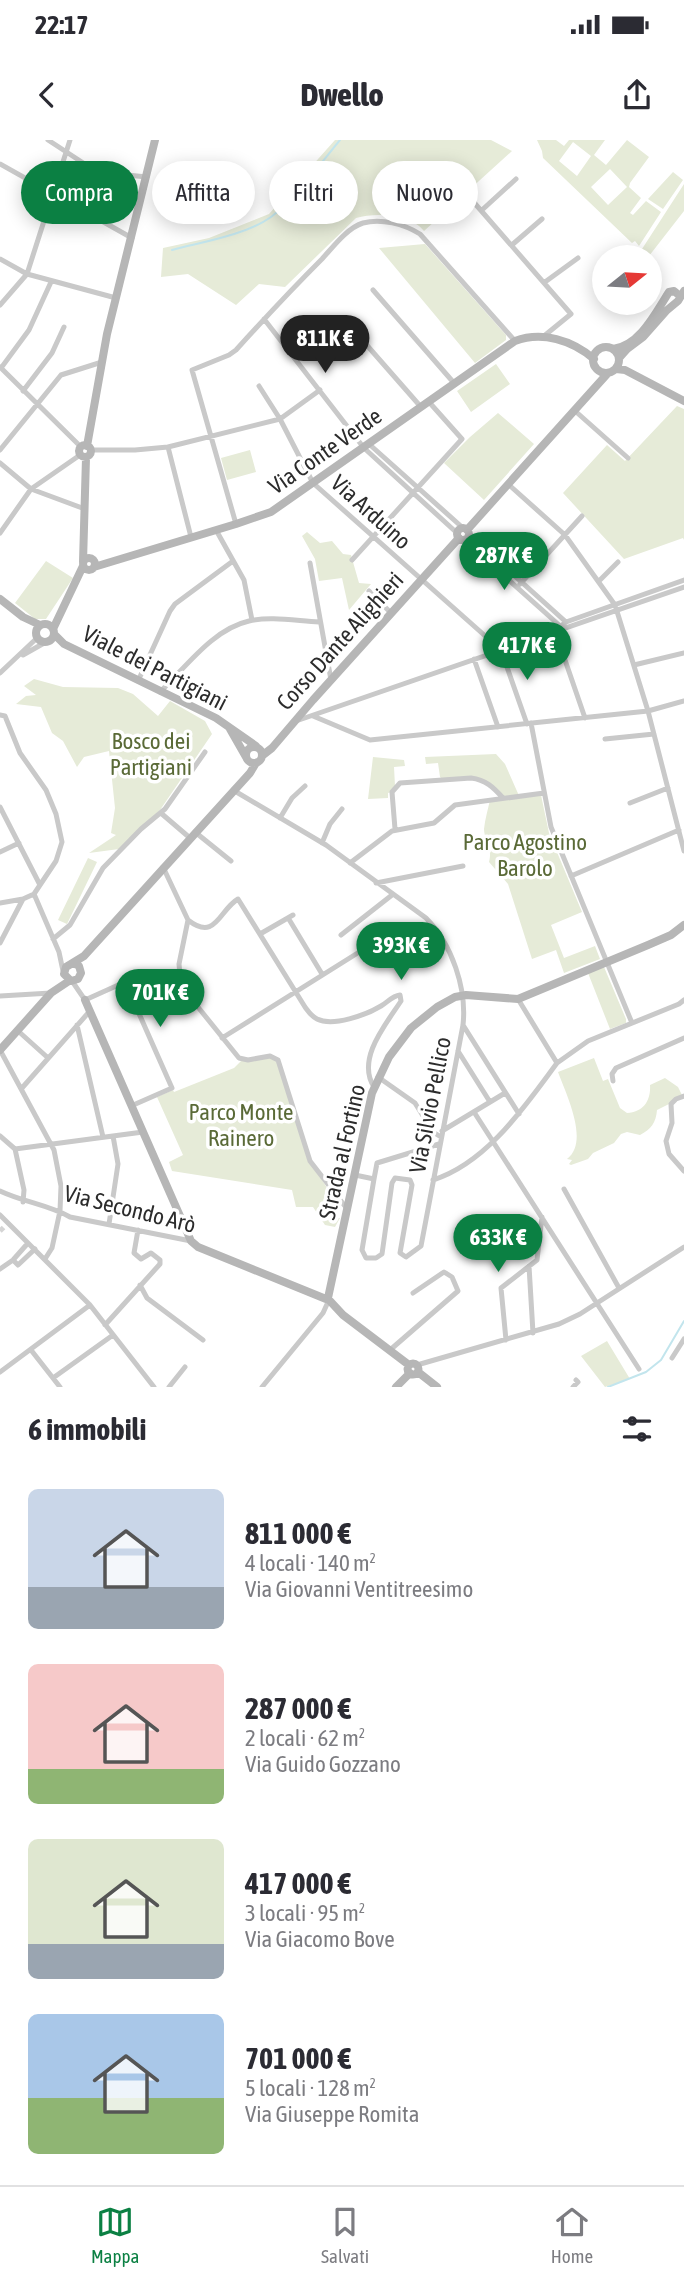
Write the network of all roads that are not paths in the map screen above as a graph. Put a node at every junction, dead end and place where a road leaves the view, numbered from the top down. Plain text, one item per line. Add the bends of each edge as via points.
1 (48, 140) edge
2 (70, 140) edge
3 (155, 140) edge
4 (66, 151) junction
5 (63, 161) edge
6 (0, 164) edge
7 (21, 176) edge
8 (147, 177) junction
9 (516, 179) dead end
10 (478, 206) edge
11 (482, 210) junction
12 (542, 219) dead end
13 (43, 224) edge
14 (105, 224) edge
15 (132, 239) junction
16 (513, 244) junction
17 (578, 258) dead end
18 (0, 259) edge
19 (27, 274) junction
20 (51, 282) junction
21 (545, 282) junction
22 (373, 289) dead end
23 (682, 293) edge
24 (116, 298) junction
25 (0, 305) edge
26 (343, 318) dead end
27 (264, 319) junction
28 (561, 323) junction
29 (64, 327) dead end
30 (544, 336) junction
31 (559, 339) junction
32 (515, 341) junction
33 (612, 349) junction
34 (595, 355) junction
35 (102, 362) junction
36 (0, 367) edge
37 (614, 367) junction
38 (454, 383) junction
39 (259, 386) dead end
40 (320, 390) junction
41 (684, 390) edge
42 (23, 391) junction
43 (682, 400) edge
44 (429, 402) junction
45 (36, 404) junction
46 (421, 407) junction
47 (574, 410) junction
48 (280, 419) junction
49 (210, 437) junction
50 (366, 446) junction
51 (168, 447) junction
52 (0, 450) edge
53 (85, 451) junction
54 (628, 458) dead end
55 (0, 463) edge
56 (313, 483) junction
57 (508, 484) junction
58 (30, 489) junction
59 (416, 489) junction
60 (85, 509) junction
61 (582, 516) dead end
62 (236, 524) junction
63 (216, 530) junction
64 (0, 533) edge
65 (463, 534) junction
66 (565, 535) junction
67 (191, 537) junction
68 (373, 537) junction
69 (352, 560) dead end
70 (233, 561) junction
71 (618, 562) dead end
72 (310, 563) dead end
73 (89, 564) junction
74 (420, 580) junction
75 (684, 580) edge
76 (599, 581) junction
77 (520, 584) junction
78 (684, 587) edge
79 (369, 591) dead end
80 (0, 599) edge
81 (616, 608) junction
82 (391, 613) junction
83 (252, 620) junction
84 (319, 622) junction
85 (566, 622) junction
86 (557, 628) junction
87 (45, 633) junction
88 (501, 650) junction
89 (684, 653) edge
90 (17, 659) junction
91 (474, 659) junction
92 (634, 665) junction
93 (0, 673) edge
94 (331, 680) junction
95 (138, 681) junction
96 (160, 692) junction
97 (684, 701) edge
98 (648, 711) junction
99 (0, 715) edge
100 (313, 716) junction
101 (585, 718) junction
102 (293, 722) junction
103 (529, 724) junction
104 (229, 726) junction
105 (498, 727) junction
106 (654, 734) junction
107 (605, 739) dead end
108 (260, 750) junction
109 (205, 752) dead end
110 (250, 760) junction
111 (305, 786) dead end
112 (668, 788) junction
113 (233, 790) junction
114 (544, 793) junction
115 (503, 799) junction
116 (630, 803) dead end
117 (342, 809) dead end
118 (1, 811) edge
119 (162, 814) junction
120 (279, 818) junction
121 (395, 829) junction
122 (679, 831) junction
123 (193, 835) junction
124 (19, 843) junction
125 (322, 843) junction
126 (684, 851) edge
127 (0, 852) edge
128 (231, 861) dead end
129 (350, 863) junction
130 (463, 866) dead end
131 (163, 867) junction
132 (571, 876) junction
133 (376, 883) junction
134 (40, 884) junction
135 (34, 894) junction
136 (392, 895) junction
137 (23, 899) junction
138 (0, 903) edge
139 (188, 920) junction
140 (684, 925) edge
141 (260, 934) junction
142 (341, 935) dead end
143 (53, 939) junction
144 (1, 940) edge
145 (372, 944) dead end
146 (59, 952) junction
147 (84, 956) junction
148 (607, 962) junction
149 (71, 964) junction
150 (64, 972) junction
151 (81, 973) junction
152 (322, 974) junction
153 (71, 981) junction
154 (295, 991) junction
155 (52, 992) junction
156 (0, 996) edge
157 (462, 996) junction
158 (83, 997) junction
159 (518, 999) junction
160 (684, 1000) edge
161 (89, 1012) junction
162 (632, 1023) junction
163 (77, 1025) junction
164 (463, 1025) junction
165 (17, 1030) junction
166 (222, 1038) junction
167 (684, 1038) edge
168 (0, 1050) edge
169 (458, 1051) junction
170 (47, 1057) junction
171 (557, 1063) junction
172 (378, 1077) junction
173 (613, 1081) dead end
174 (374, 1087) junction
175 (22, 1088) junction
176 (505, 1093) junction
177 (684, 1096) edge
178 (490, 1102) junction
179 (131, 1106) junction
180 (474, 1112) junction
181 (519, 1114) junction
182 (142, 1132) junction
183 (442, 1134) junction
184 (0, 1136) edge
185 (113, 1136) junction
186 (103, 1137) junction
187 (494, 1140) junction
188 (439, 1144) junction
189 (52, 1145) junction
190 (15, 1149) junction
191 (682, 1163) edge
192 (684, 1171) edge
193 (355, 1175) junction
194 (374, 1179) junction
195 (433, 1180) junction
196 (564, 1189) dead end
197 (0, 1191) edge
198 (23, 1202) junction
199 (348, 1210) junction
200 (60, 1211) junction
201 (0, 1215) edge
202 (542, 1217) junction
203 (109, 1224) junction
204 (138, 1230) junction
205 (191, 1241) junction
206 (28, 1243) junction
207 (684, 1247) edge
208 (35, 1249) junction
209 (13, 1259) junction
210 (45, 1259) junction
211 (529, 1266) junction
212 (0, 1269) edge
213 (140, 1285) junction
214 (619, 1288) junction
215 (414, 1293) dead end
216 (328, 1300) junction
217 (597, 1303) junction
218 (90, 1305) junction
219 (105, 1325) junction
220 (533, 1333) junction
221 (113, 1335) junction
222 (684, 1339) edge
223 (203, 1340) dead end
224 (506, 1340) junction
225 (31, 1350) junction
226 (390, 1350) junction
227 (671, 1357) dead end
228 (185, 1367) dead end
229 (413, 1369) junction
230 (639, 1369) dead end
231 (0, 1372) edge
232 (53, 1378) junction
233 (576, 1380) dead end
234 (60, 1387) edge
235 (154, 1387) edge
236 (169, 1387) edge
237 (262, 1387) edge
238 (396, 1387) edge
239 (437, 1387) edge
240 (573, 1387) edge

1 - 4 street
2 - 4 street
3 - 8 street
4 - 5 street
4 - 8 street via 97,172
6 - 7 street
8 - 15 street
9 - 11 street
10 - 11 street
11 - 16 street
12 - 16 street
13 - 19 street
14 - 15 street
15 - 24 street
16 - 21 street
17 - 21 street
18 - 19 street
19 - 20 street
19 - 25 street
20 - 24 street
20 - 36 street via 29,330
21 - 28 street via 571,313
22 - 38 street
23 - 33 street via 669,292 629,343
23 - 37 street
24 - 35 street
26 - 46 street
27 - 32 street via 355,226 372,222 408,226 429,243
27 - 40 street
27 - 49 street via 229,355 192,370
28 - 30 street
28 - 31 street
29 - 42 street via 52,353
30 - 31 street, Via Conte Verde
30 - 32 street, Via Conte Verde
31 - 34 street, Via Conte Verde
32 - 38 street, Via Conte Verde
33 - 34 street, Via Conte Verde via 604,347
33 - 37 street
34 - 37 street via 595,366
35 - 45 street via 61,375
35 - 53 street
36 - 42 street
37 - 43 street
37 - 47 street, Corso Dante Alighieri
38 - 44 street, Via Conte Verde
39 - 48 street
40 - 48 street
40 - 50 street
41 - 43 street
42 - 45 street
44 - 46 street, Via Conte Verde
44 - 59 street via 462,439
45 - 52 street
45 - 53 street
46 - 50 street, Via Conte Verde
47 - 54 street
47 - 57 street, Corso Dante Alighieri
48 - 49 street
48 - 56 street
49 - 51 street
49 - 62 street
50 - 56 street, Via Conte Verde
50 - 59 street
51 - 53 street
51 - 67 street
53 - 58 street
53 - 60 street
55 - 58 street
56 - 62 street, Via Conte Verde via 271,512
56 - 68 street, Via Arduino
57 - 65 street, Corso Dante Alighieri
57 - 66 street
58 - 60 street
58 - 64 street
59 - 65 street
59 - 68 street
60 - 73 street via 83,545
61 - 66 street
62 - 63 street, Via Conte Verde
63 - 67 street, Via Conte Verde
63 - 70 street
65 - 74 street, Corso Dante Alighieri
65 - 77 street
66 - 76 street
66 - 77 street
67 - 73 street, Via Conte Verde
68 - 69 street
68 - 74 street, Via Arduino
70 - 83 street via 244,580
70 - 95 street via 170,611
71 - 76 street
72 - 84 street
73 - 87 street
74 - 82 street, Corso Dante Alighieri
74 - 88 street, Via Arduino
75 - 81 street
76 - 81 street
77 - 85 street
77 - 86 street
78 - 81 street
79 - 82 street
80 - 87 street, Viale dei Partigiani
81 - 85 street
81 - 86 street
81 - 92 street
82 - 94 street, Corso Dante Alighieri
83 - 84 street
83 - 96 street via 231,626
84 - 94 street
85 - 86 street
86 - 88 street
86 - 101 street
87 - 90 street
87 - 90 street
87 - 95 street, Viale dei Partigiani
88 - 91 street
88 - 103 street
89 - 92 street
90 - 93 street
91 - 100 street
91 - 105 street
92 - 98 street
94 - 102 street, Corso Dante Alighieri
95 - 96 street, Viale dei Partigiani
96 - 104 street, Viale dei Partigiani
97 - 98 street
98 - 101 street
98 - 106 street
99 - 134 street via 5,716 20,753 46,790 62,842 61,852
100 - 102 street
100 - 105 street via 370,740
101 - 103 street
102 - 108 street, Corso Dante Alighieri
103 - 105 street
103 - 114 street
104 - 108 street, Viale dei Partigiani
104 - 110 street, Viale dei Partigiani
106 - 107 street
106 - 112 street
108 - 110 street
108 - 110 street via 248,749
109 - 119 street
110 - 113 street
111 - 120 street
112 - 116 street
112 - 122 street
113 - 120 street, Via Silvio Pellico
113 - 123 street
114 - 115 street
114 - 132 street via 551,827
115 - 121 street via 455,805 434,823
115 - 121 street via 481,779 400,783 392,792
117 - 125 street
118 - 124 street
119 - 123 street
119 - 143 street via 103,868 70,925
120 - 125 street, Via Silvio Pellico
121 - 129 street
122 - 126 street
122 - 132 street
123 - 128 street
123 - 131 street
124 - 127 street
124 - 134 street
125 - 129 street, Via Silvio Pellico
129 - 133 street, Via Silvio Pellico
130 - 133 street
131 - 139 street
131 - 147 street
132 - 148 street
133 - 136 street, Via Silvio Pellico
134 - 135 street
135 - 137 street
135 - 143 street
136 - 142 street
136 - 157 street, Via Silvio Pellico via 439,931
137 - 138 street
137 - 144 street
139 - 141 street via 208,928 238,899
139 - 166 street via 180,984
140 - 148 street, Strada al Fortino
141 - 152 street via 292,918
141 - 154 street
143 - 146 street
145 - 152 street
146 - 149 street via 64,962
146 - 150 street
147 - 149 street
147 - 151 street
148 - 159 street, Strada al Fortino
148 - 162 street
149 - 150 street
149 - 151 street via 79,966
150 - 153 street
150 - 155 street
151 - 153 street
151 - 158 street
152 - 154 street
153 - 155 street
153 - 158 street
154 - 166 street
154 - 174 street via 311,1014 324,1020 361,1014 400,996 373,1046 369,1072
155 - 156 street
155 - 165 street
157 - 159 street, Strada al Fortino
157 - 164 street, Via Silvio Pellico
157 - 172 street, Strada al Fortino via 437,1006 411,1028
158 - 161 street
158 - 179 street via 125,982 172,1088
159 - 171 street
160 - 162 street
161 - 163 street
161 - 179 street
162 - 171 street via 588,1041
163 - 170 street
163 - 186 street
164 - 169 street, Via Silvio Pellico
164 - 176 street
165 - 168 street
165 - 170 street
166 - 199 street via 243,1059 275,1057 310,1161
167 - 173 street via 616,1068
168 - 175 street
169 - 178 street
169 - 183 street, Via Silvio Pellico
170 - 175 street
171 - 181 street
172 - 174 street, Strada al Fortino
172 - 183 street via 415,1102 433,1132
174 - 193 street, Strada al Fortino
175 - 189 street
176 - 178 street
176 - 181 street
177 - 191 street via 671,1104 672,1123 666,1141 669,1154
178 - 180 street
179 - 182 street
180 - 183 street
180 - 187 street
181 - 187 street
182 - 185 street
182 - 205 street
183 - 188 street, Via Silvio Pellico
184 - 190 street
185 - 186 street
185 - 203 street via 118,1164
186 - 189 street
187 - 195 street
187 - 202 street
188 - 194 street via 377,1163
188 - 195 street, Via Silvio Pellico
189 - 190 street
189 - 200 street via 61,1186
190 - 198 street
191 - 192 street
193 - 194 street, Via Silvio Pellico
193 - 199 street, Strada al Fortino
194 - 195 street, Via Silvio Pellico via 362,1250 366,1258 382,1254 395,1178 410,1180 412,1185 400,1253 407,1256 421,1246
196 - 214 street
197 - 198 street, Via Secondo Arò
198 - 200 street, Via Secondo Arò
199 - 216 street, Strada al Fortino
200 - 203 street, Via Secondo Arò
200 - 210 street
201 - 206 street
202 - 211 street via 537,1260
202 - 217 street
203 - 204 street, Via Secondo Arò
204 - 205 street, Via Secondo Arò
204 - 213 street via 134,1252 141,1259 151,1253 160,1260
205 - 216 street, Via Secondo Arò
206 - 208 street
206 - 209 street
207 - 214 street
208 - 209 street via 18,1265
208 - 210 street
209 - 212 street
210 - 218 street
211 - 220 street
211 - 224 street via 501,1288
213 - 219 street
213 - 223 street via 147,1298
214 - 217 street
215 - 226 street via 444,1272 458,1291
216 - 226 street
216 - 237 street via 323,1313
217 - 220 street
217 - 230 street
218 - 219 street
218 - 225 street
219 - 221 street
220 - 224 street
221 - 232 street
221 - 235 street
222 - 227 street
224 - 229 street
225 - 231 street
225 - 232 street
226 - 229 street
228 - 236 street
229 - 238 street
229 - 239 street
232 - 234 street
233 - 240 street

